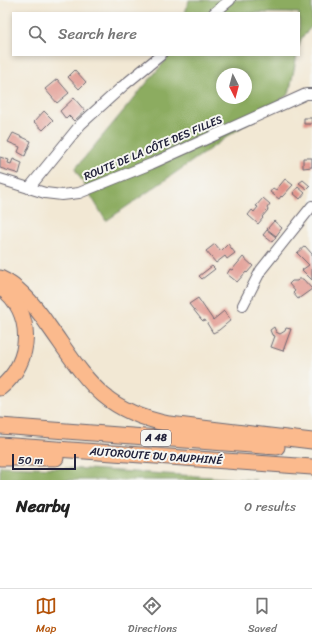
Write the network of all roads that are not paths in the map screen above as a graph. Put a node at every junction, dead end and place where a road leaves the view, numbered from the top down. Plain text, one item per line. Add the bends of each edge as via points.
1 (230, 0) edge
2 (215, 12) edge
3 (160, 56) edge
4 (312, 94) edge
5 (0, 179) edge
6 (29, 188) junction
7 (312, 206) edge
8 (0, 278) edge
9 (0, 287) edge
10 (243, 306) dead end
11 (0, 388) edge
12 (0, 426) edge
13 (312, 441) edge
14 (0, 445) edge
15 (312, 450) edge
16 (90, 452) junction
17 (0, 458) edge
18 (312, 467) edge

1 - 2 street
3 - 6 street via 81,124
4 - 6 street, ROUTE DE LA CÔTE DES FILLES via 300,97 151,164 79,192 62,195
5 - 6 street, ROUTE DE LA CÔTE DES FILLES
7 - 10 street via 261,270
8 - 13 highway via 19,291 36,308 87,379 103,395 122,408 142,417 169,424
9 - 11 highway via 21,313 26,341 24,355 18,368
12 - 15 highway, AUTOROUTE DU DAUPHINÉ / A 48
14 - 16 highway, AUTOROUTE DU DAUPHINÉ / A 48
16 - 17 highway via 56,458
16 - 18 highway, AUTOROUTE DU DAUPHINÉ / A 48

